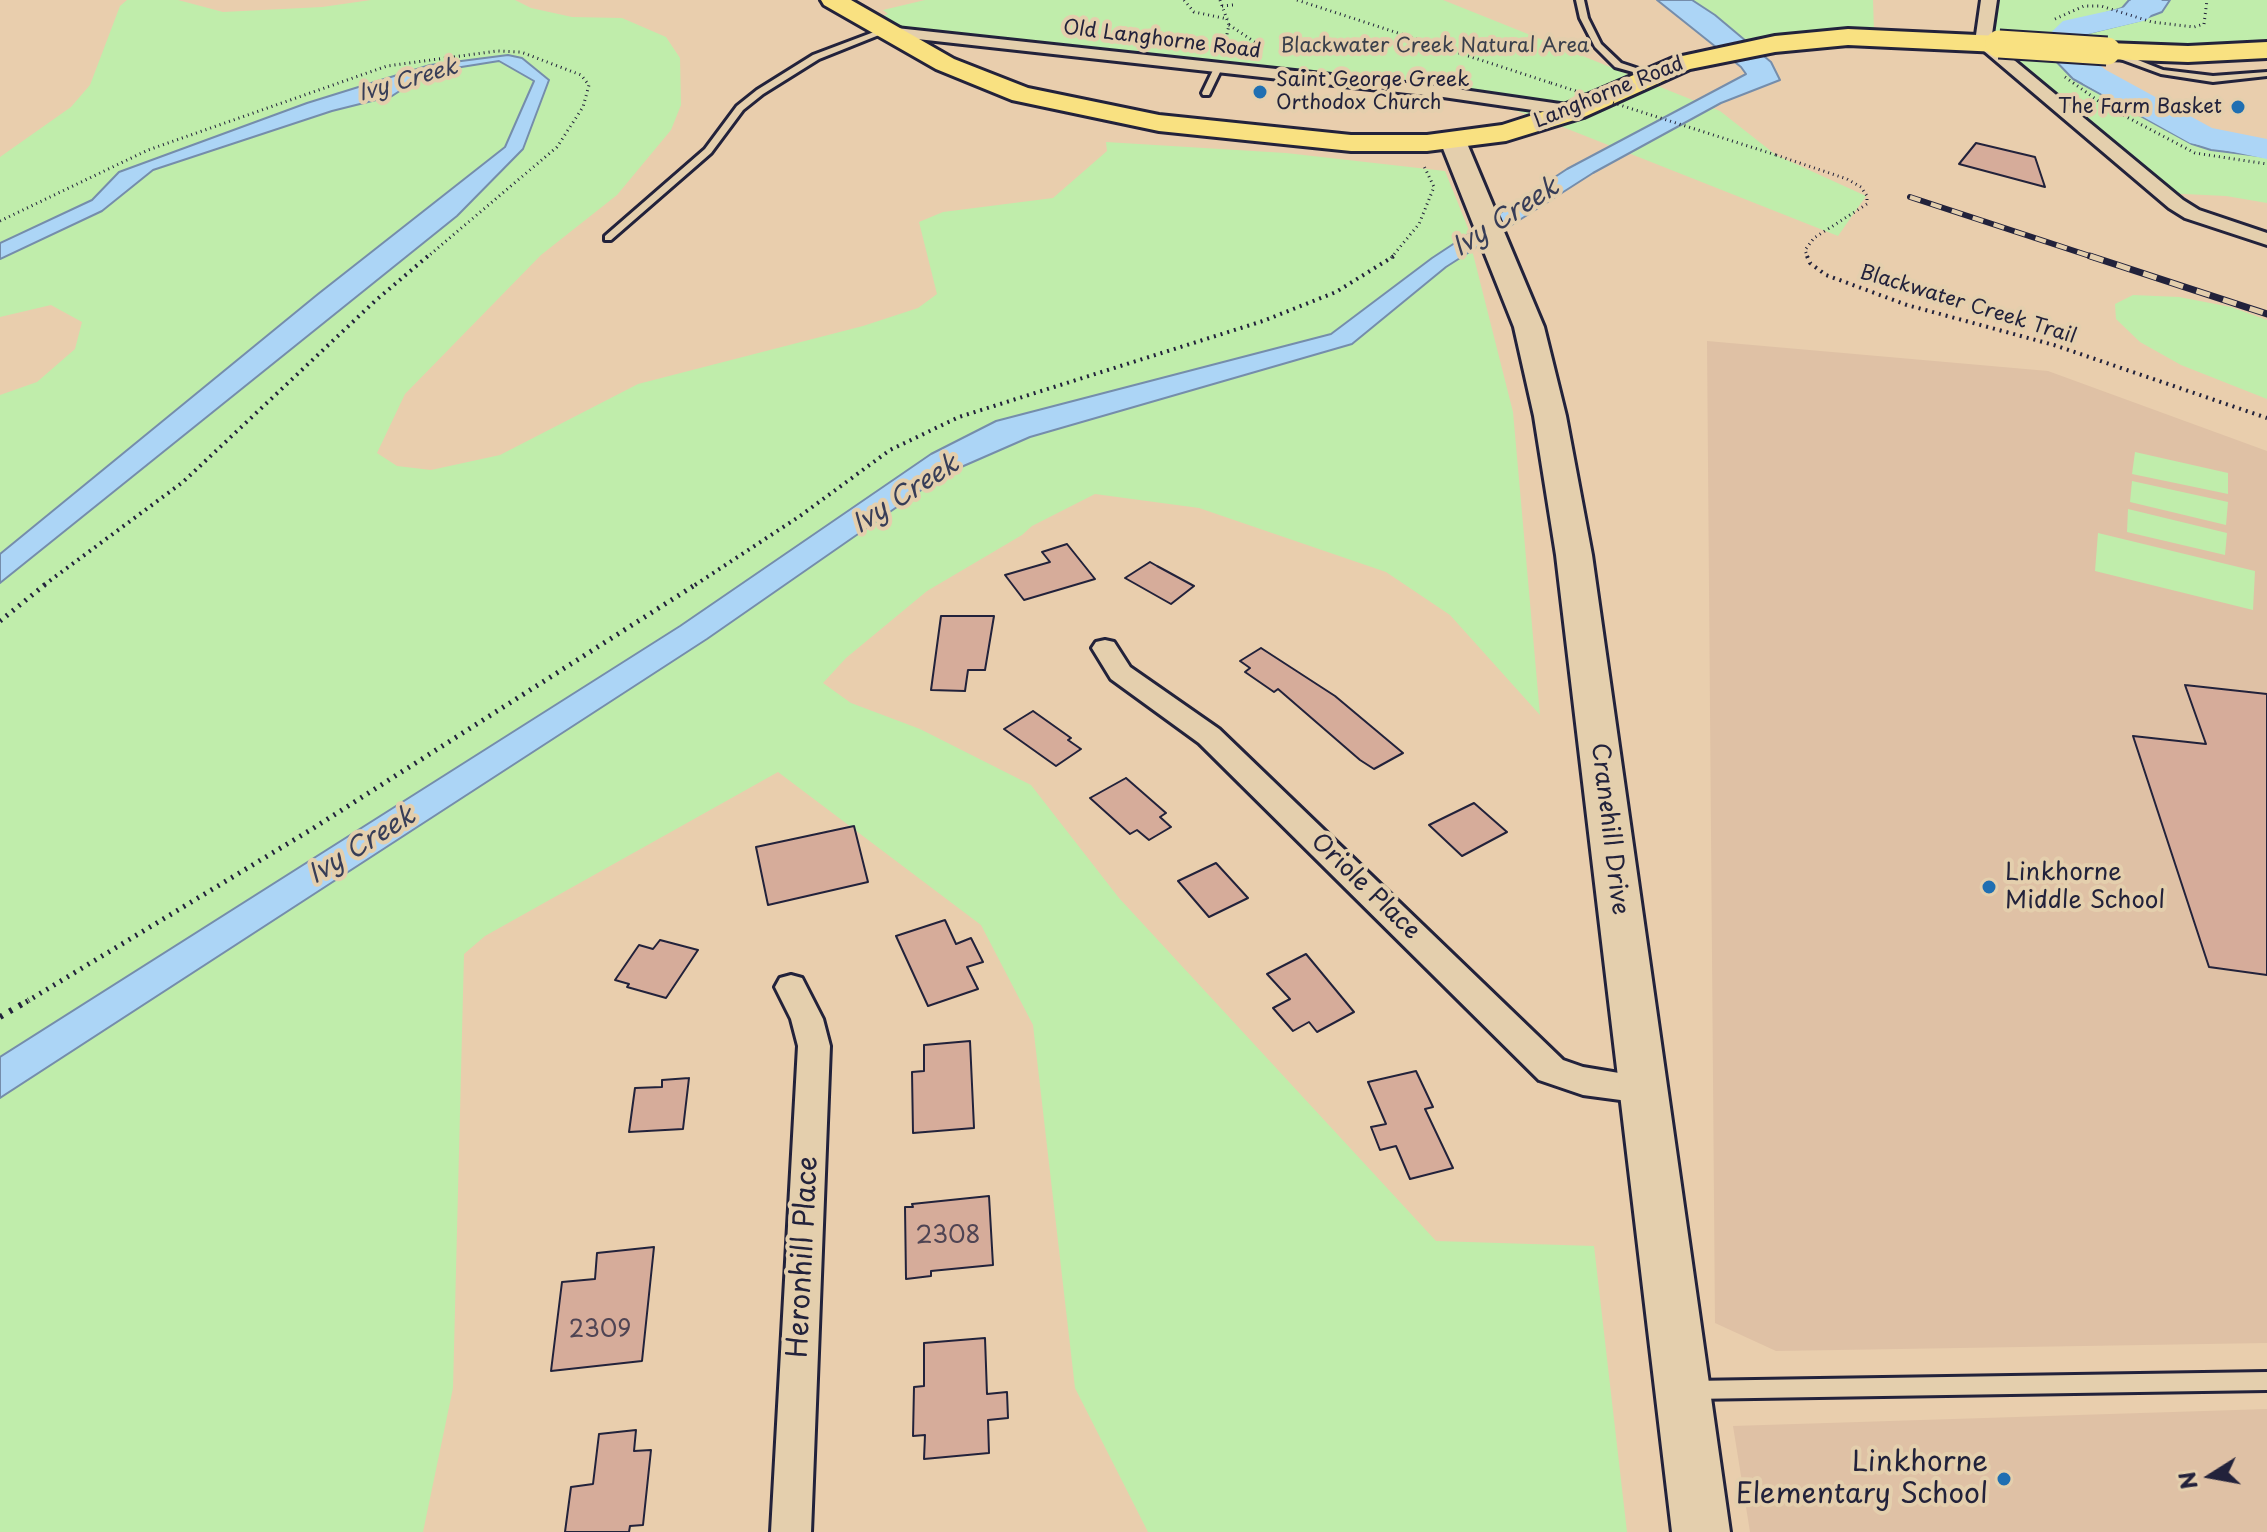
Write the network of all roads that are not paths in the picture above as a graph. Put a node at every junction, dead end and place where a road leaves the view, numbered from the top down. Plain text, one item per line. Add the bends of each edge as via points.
1 (833, 0) edge
2 (1580, 0) edge
3 (1989, 0) edge
4 (886, 32) junction
5 (1991, 43) junction
6 (2107, 51) junction
7 (2219, 61) junction
8 (1211, 68) junction
9 (2266, 69) edge
10 (1648, 75) junction
11 (2236, 77) junction
12 (1206, 93) dead end
13 (1574, 111) junction
14 (1453, 141) junction
15 (608, 238) dead end
16 (2267, 239) edge
17 (1105, 648) dead end
18 (791, 987) dead end
19 (1643, 1089) junction
20 (2267, 1381) edge
21 (1682, 1390) junction
22 (791, 1532) edge
23 (1701, 1532) edge

1 - 4 main road, Langhorne Road
2 - 10 lane via 1598,45 1618,65
3 - 5 street
4 - 8 street, Old Langhorne Road
4 - 14 main road, Langhorne Road via 980,80 1115,115 1338,142
4 - 15 lane via 816,57 760,92 740,108 708,151
5 - 6 main road, Langhorne Road, bridge
5 - 10 main road, Langhorne Road via 1848,37 1717,54
5 - 16 street via 2176,204
6 - 7 main road, Langhorne Road
6 - 11 lane via 2161,72
7 - 9 main road, Langhorne Road
7 - 11 lane
8 - 12 lane
8 - 13 street, Old Langhorne Road
9 - 11 lane
10 - 13 main road, Langhorne Road
13 - 14 main road, Langhorne Road via 1506,133
14 - 19 main road, Cranehill Drive via 1538,357 1574,555
17 - 19 street, Oriole Place via 1120,673 1209,736 1551,1070 1583,1081
18 - 22 street, Heronhill Place via 814,1046
19 - 21 main road, Cranehill Drive
20 - 21 lane
21 - 23 main road, Cranehill Drive

